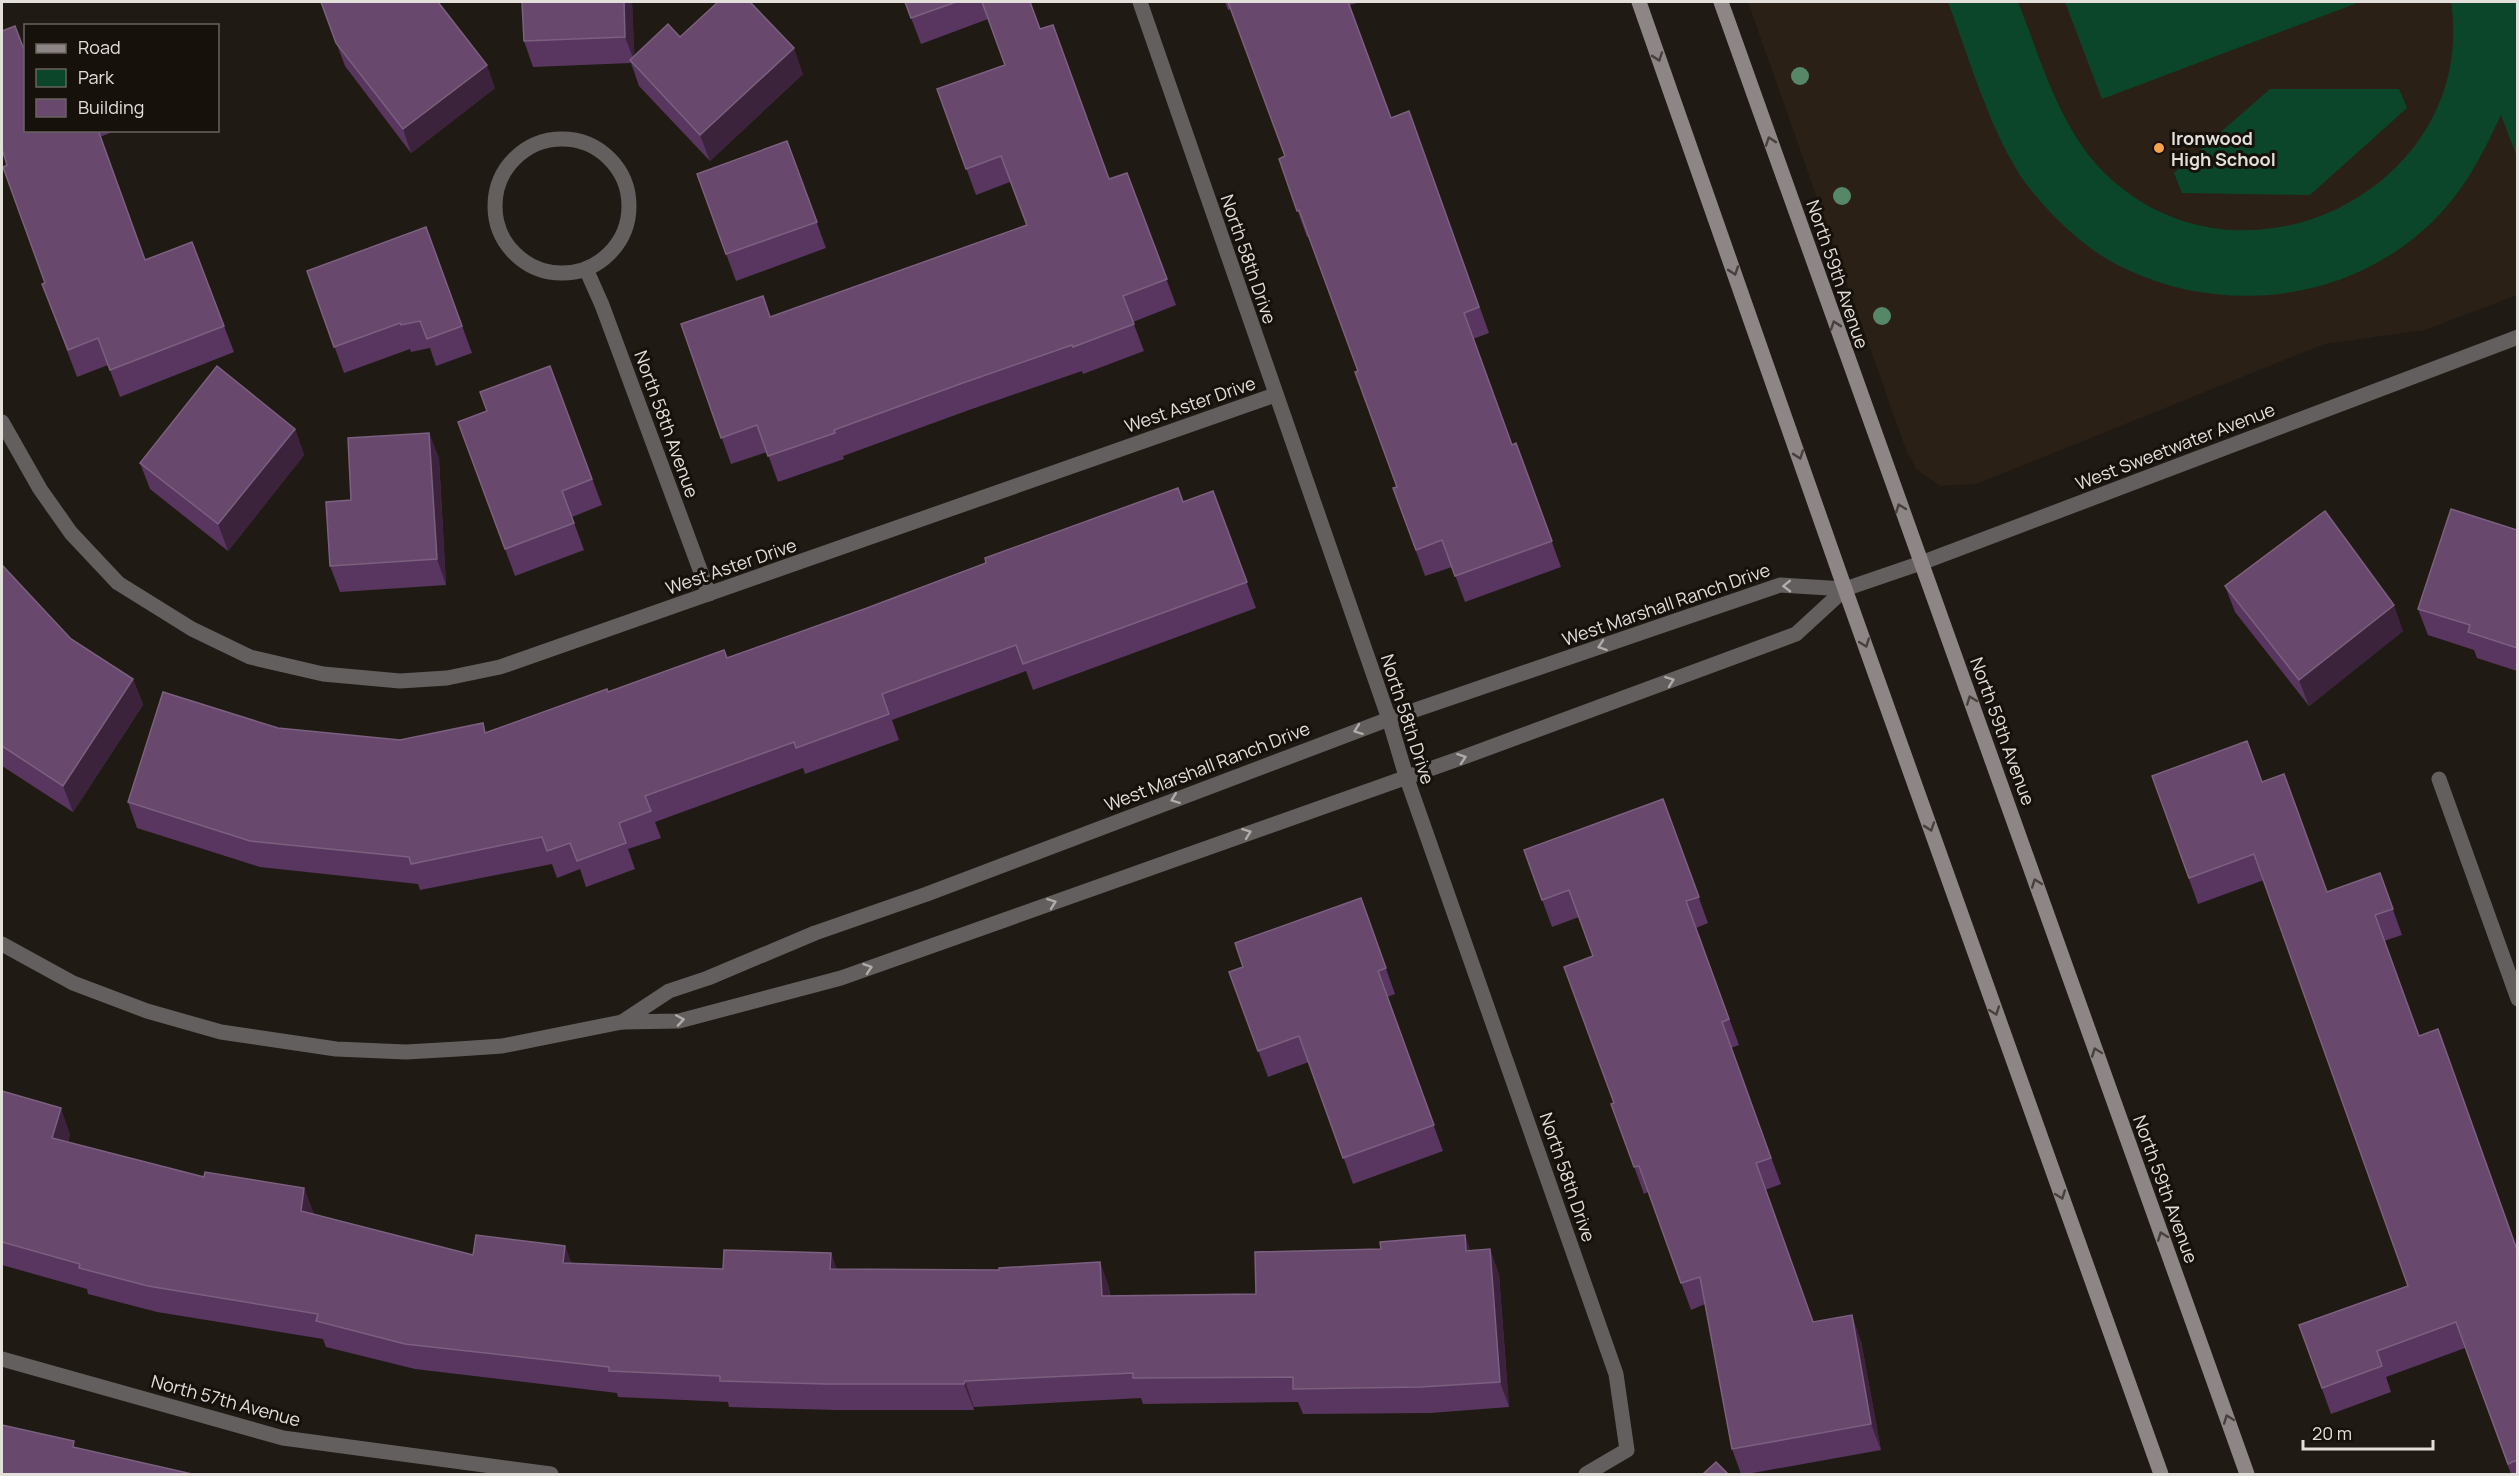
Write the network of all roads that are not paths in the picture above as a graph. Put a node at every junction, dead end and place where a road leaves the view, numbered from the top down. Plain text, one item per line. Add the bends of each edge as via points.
1 (1140, 2) edge
2 (1639, 2) edge
3 (1721, 2) edge
4 (586, 268) junction
5 (2517, 338) edge
6 (1275, 395) junction
7 (2, 422) edge
8 (1921, 563) junction
9 (1845, 588) junction
10 (709, 594) junction
11 (1389, 719) junction
12 (1406, 776) junction
13 (2439, 779) dead end
14 (2, 944) edge
15 (2517, 953) edge
16 (2502, 958) junction
17 (2517, 999) edge
18 (622, 1022) junction
19 (2, 1359) edge
20 (551, 1474) edge
21 (1586, 1474) edge
22 (2161, 1474) edge
23 (2247, 1474) edge

1 - 6 street, North 58th Drive
2 -> 9 main road
8 -> 3 main road, North 59th Avenue
4 - 4 street via 605,258 619,242 627,222 629,201 624,180 597,149 577,141 556,140 536,145 516,157 502,176 495,198 496,221 505,242 531,265 564,273
4 - 10 street, North 58th Avenue
5 - 8 street, West Sweetwater Avenue
6 - 10 street, West Aster Drive
6 - 11 street, North 58th Drive
7 - 10 street, West Aster Drive via 70,533 118,583 192,629 250,657 323,674 412,680 447,678 500,667
8 - 9 street, West Sweetwater Avenue
23 -> 8 main road, North 59th Avenue
9 -> 11 street, West Marshall Ranch Drive via 1780,585
12 -> 9 street, West Marshall Ranch Drive via 1796,634
9 -> 22 main road
11 - 12 street, North 58th Drive
11 -> 18 street, West Marshall Ranch Drive via 815,933 669,991
18 -> 12 street, West Marshall Ranch Drive via 679,1021 841,978
12 - 21 street, North 58th Drive via 1617,1374 1628,1450
13 - 16 street
14 - 18 street, West Marshall Ranch Drive via 73,983 147,1011 221,1032 336,1049 406,1052 502,1046
15 - 16 street
16 - 17 street
19 - 20 street, North 57th Avenue via 283,1438

